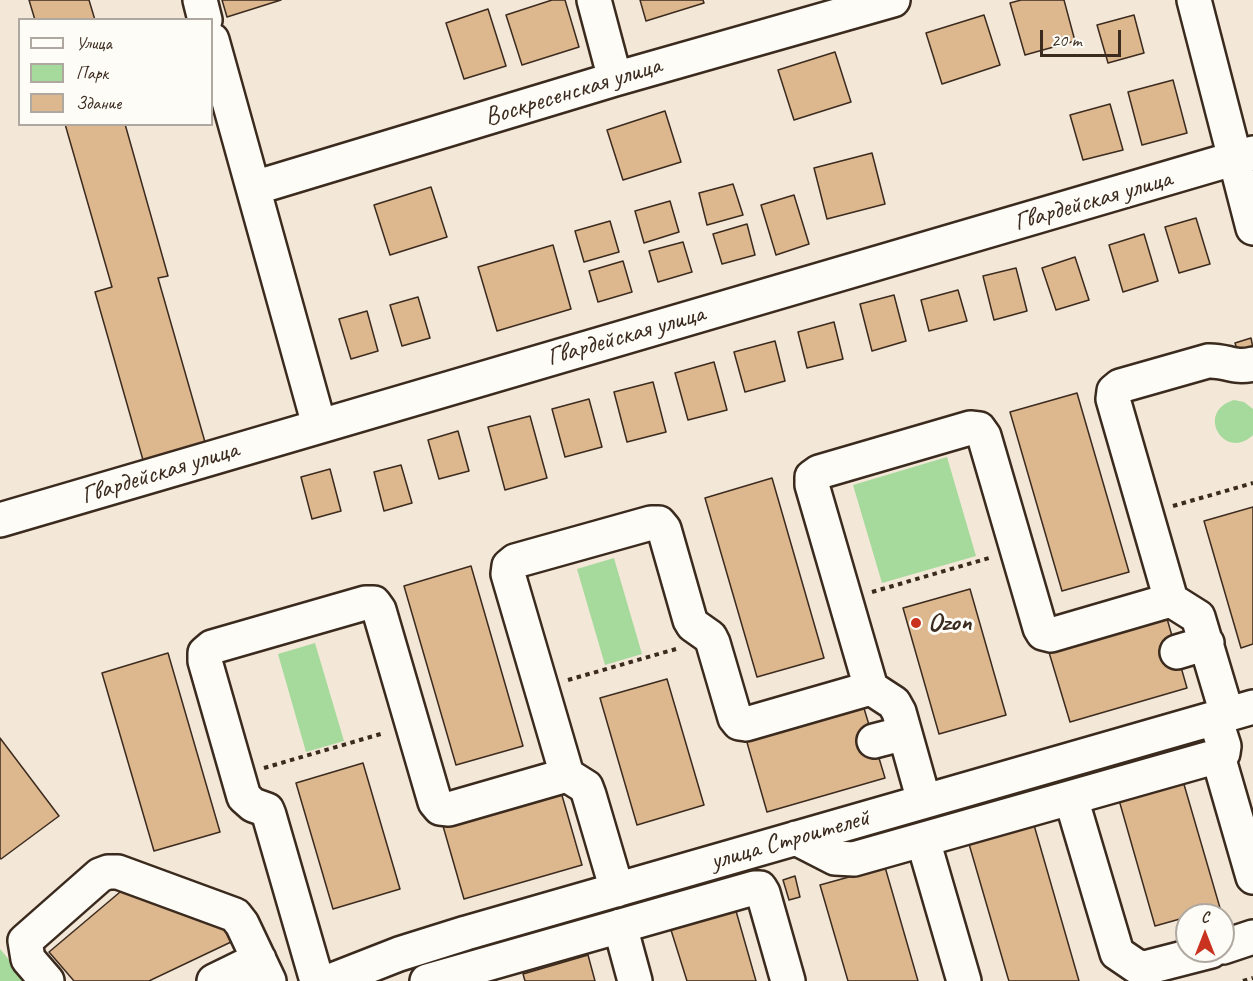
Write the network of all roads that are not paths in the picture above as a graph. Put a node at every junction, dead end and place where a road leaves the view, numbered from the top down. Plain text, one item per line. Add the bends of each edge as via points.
1 (200, 0) edge
2 (594, 0) edge
3 (892, 0) edge
4 (1194, 0) edge
5 (205, 18) edge
6 (213, 44) edge
7 (615, 79) junction
8 (1244, 157) edge
9 (254, 188) junction
10 (1253, 228) edge
11 (1253, 364) edge
12 (319, 425) junction
13 (0, 520) edge
14 (1171, 600) junction
15 (871, 688) junction
16 (1232, 713) edge
17 (905, 733) junction
18 (874, 741) dead end
19 (1218, 756) junction
20 (567, 775) junction
21 (1071, 798) junction
22 (924, 801) junction
23 (796, 838) junction
24 (924, 840) junction
25 (1253, 877) edge
26 (617, 890) junction
27 (620, 926) junction
28 (466, 933) junction
29 (1253, 937) edge
30 (1235, 943) edge
31 (1175, 960) edge
32 (264, 970) edge
33 (478, 974) edge
34 (335, 980) edge
35 (47, 981) edge
36 (214, 981) edge
37 (427, 981) edge
38 (635, 981) edge
39 (788, 981) edge
40 (964, 981) edge

1 - 5 street
2 - 7 street
3 - 7 street, Воскресенская улица
4 - 8 street
6 - 9 street
7 - 9 street, Воскресенская улица
8 - 10 street
8 - 12 street, Гвардейская улица
9 - 12 street
11 - 14 street via 1237,367 1208,361 1114,391 1113,399
12 - 13 street, Гвардейская улица
14 - 15 street via 1051,635 1043,633 979,429 970,428 819,472 812,477 812,485
14 - 16 street via 1198,617 1192,647
15 - 17 street via 894,703
15 - 20 street via 739,723 711,639 690,620 659,523 515,561 508,574
16 - 19 street via 1223,753
16 - 22 street, улица Строителей
17 - 18 street
17 - 22 street
19 - 21 street
19 - 25 street
20 - 26 street via 586,787 584,825
20 - 34 street via 449,809 440,808 374,603 235,640 205,653 247,802 267,810
21 - 24 street
21 - 31 street via 1116,953 1145,968
22 - 23 street, улица Строителей
23 - 24 street via 843,860
23 - 26 street, улица Строителей
24 - 40 street
26 - 28 street, улица Строителей
27 - 33 street
27 - 38 street
27 - 39 street via 760,888
28 - 33 street
28 - 34 street, улица Строителей
29 - 30 street
32 - 35 street via 235,915 118,872 108,872 25,941 28,959
32 - 36 street
33 - 37 street

